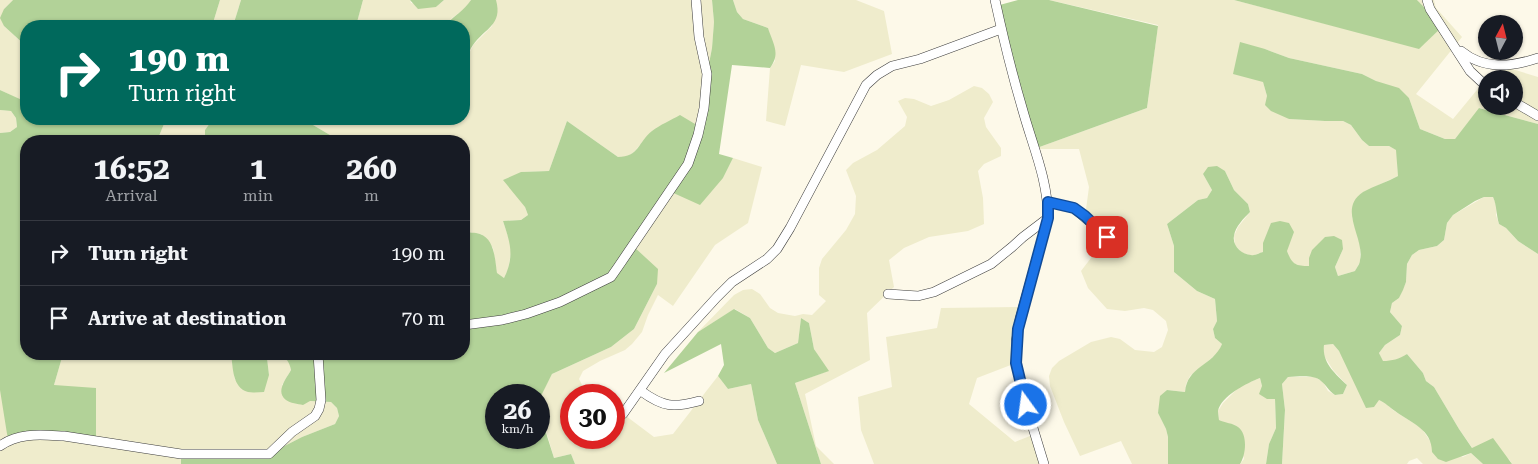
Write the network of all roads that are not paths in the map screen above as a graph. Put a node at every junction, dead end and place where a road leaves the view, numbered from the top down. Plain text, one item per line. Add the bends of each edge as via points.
1 (696, 0) edge
2 (995, 0) edge
3 (1427, 0) edge
4 (1001, 29) junction
5 (1455, 46) junction
6 (1538, 58) edge
7 (1478, 79) edge
8 (1523, 107) edge
9 (1538, 116) edge
10 (1048, 202) junction
11 (1048, 218) junction
12 (1107, 237) dead end
13 (888, 294) dead end
14 (470, 324) edge
15 (318, 360) edge
16 (641, 391) junction
17 (699, 401) dead end
18 (625, 413) edge
19 (0, 446) edge
20 (1044, 464) edge

1 - 14 street via 707,74 706,101 698,135 688,164 618,267 611,277 560,302 502,320
2 - 4 street
3 - 5 street
4 - 10 street via 1044,177
4 - 16 street via 892,66 866,85 777,249 717,297 665,354
5 - 6 street via 1470,58 1486,64 1503,66
5 - 7 street via 1470,72
8 - 9 street
10 - 11 street
10 - 12 street via 1074,208
11 - 13 street via 991,264 934,292 918,296
11 - 20 street via 1016,342 1016,363
15 - 19 street via 319,409 315,416 269,454 181,454 47,435 20,436
16 - 17 street via 662,404
16 - 18 street

